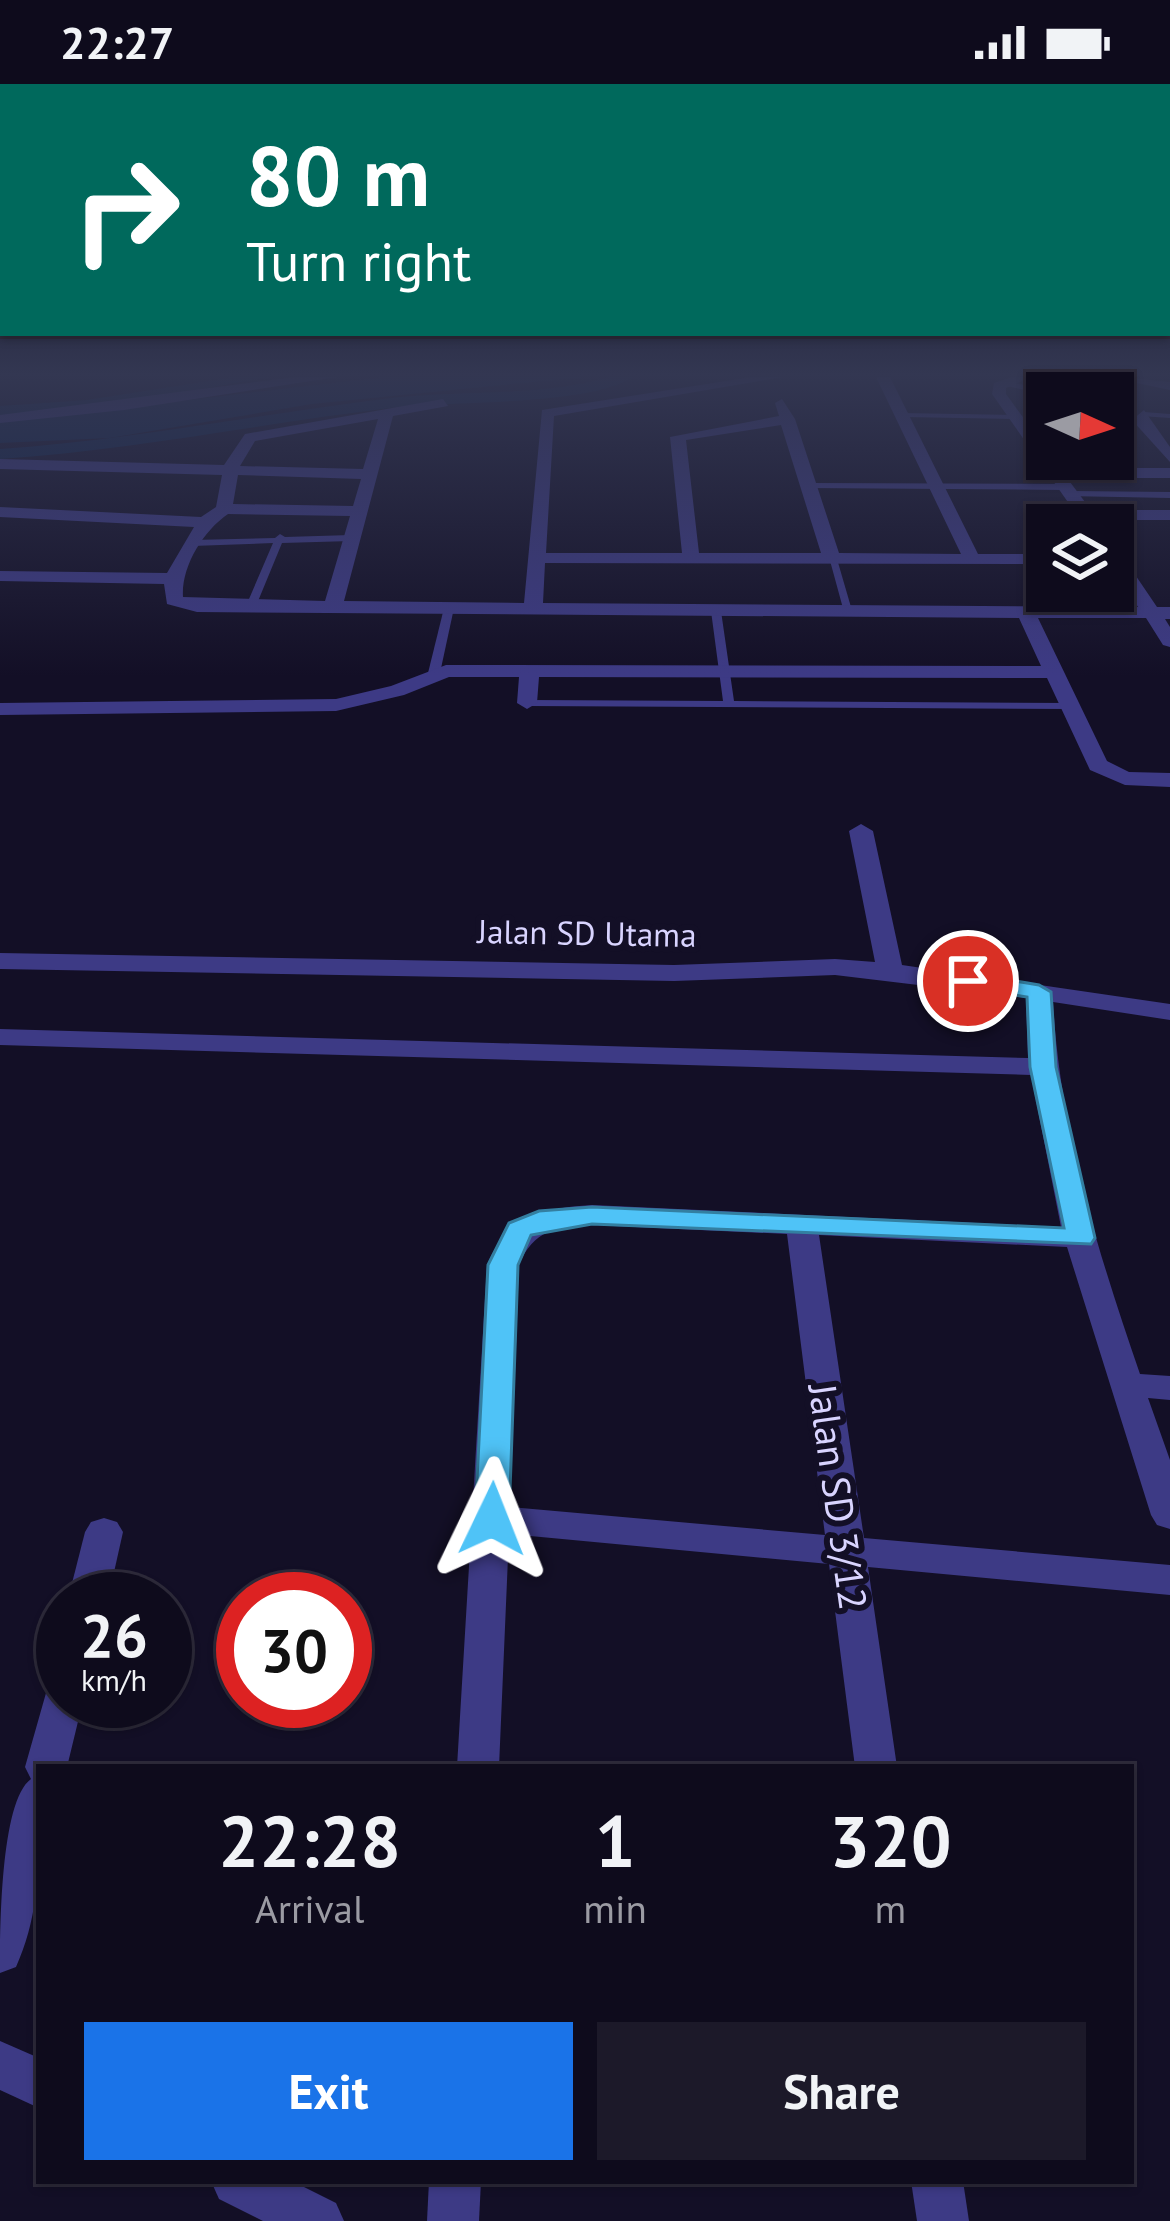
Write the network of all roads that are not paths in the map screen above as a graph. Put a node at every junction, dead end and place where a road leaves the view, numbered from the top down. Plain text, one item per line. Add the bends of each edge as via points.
1 (229, 477) edge
2 (368, 477) edge
3 (543, 477) edge
4 (682, 477) edge
5 (806, 477) edge
6 (934, 477) edge
7 (1059, 477) edge
8 (1079, 480) edge
9 (1065, 485) junction
10 (809, 486) junction
11 (939, 486) junction
12 (1170, 495) edge
13 (1078, 504) edge
14 (224, 509) junction
15 (358, 511) junction
16 (0, 512) edge
17 (1170, 515) edge
18 (1134, 517) edge
19 (205, 522) junction
20 (280, 537) junction
21 (351, 538) junction
22 (192, 543) junction
23 (537, 558) junction
24 (691, 559) junction
25 (832, 559) junction
26 (972, 559) junction
27 (1026, 559) edge
28 (0, 576) edge
29 (172, 579) junction
30 (1134, 582) edge
31 (250, 606) junction
32 (333, 607) junction
33 (449, 608) junction
34 (533, 609) junction
35 (716, 610) junction
36 (849, 612) junction
37 (1027, 614) junction
38 (1161, 614) edge
39 (1170, 641) edge
40 (530, 671) junction
41 (725, 671) junction
42 (1053, 672) junction
43 (434, 674) junction
44 (527, 703) joint
45 (729, 705) junction
46 (1068, 706) junction
47 (0, 709) edge
48 (1170, 780) edge
49 (861, 831) dead end
50 (0, 961) edge
51 (890, 970) junction
52 (1039, 992) junction
53 (1170, 1012) edge
54 (0, 1037) edge
55 (1043, 1067) junction
56 (802, 1228) junction
57 (1080, 1238) junction
58 (1128, 1385) junction
59 (1170, 1388) edge
60 (1170, 1515) edge
61 (492, 1519) junction
62 (104, 1532) dead end
63 (844, 1551) junction
64 (94, 1572) edge
65 (1170, 1580) edge
66 (56, 1728) edge
67 (47, 1764) edge
68 (478, 1764) edge
69 (876, 1764) edge
70 (36, 1807) edge
71 (0, 1952) edge
72 (0, 2064) edge
73 (36, 2082) edge
74 (243, 2184) edge
75 (455, 2184) edge
76 (937, 2184) edge
77 (318, 2221) edge
78 (453, 2221) edge
79 (943, 2221) edge

1 - 14 street
2 - 15 street
3 - 23 street
4 - 24 street
5 - 10 street
6 - 11 street
7 - 9 street
8 - 9 street
9 - 11 lane
9 - 12 lane
9 - 13 street
10 - 11 lane
10 - 25 street
11 - 26 street
14 - 15 street
14 - 19 street
15 - 21 street
16 - 19 street
17 - 18 street
19 - 22 street
20 - 21 lane
20 - 22 lane
20 - 31 lane
21 - 32 street
22 - 29 street
23 - 24 street
23 - 34 street
24 - 25 street
25 - 26 street
25 - 36 lane
26 - 27 street
28 - 29 street
29 - 31 street via 182,604
30 - 38 street
31 - 32 street
32 - 33 street
33 - 34 street
33 - 43 lane
34 - 35 street
35 - 36 street
35 - 41 lane
36 - 37 street
37 - 38 street
37 - 42 street
38 - 39 street
40 - 41 street
40 - 43 street
40 - 44 street
41 - 42 street
41 - 45 lane
42 - 46 street
43 - 47 street via 397,692 336,705
44 - 45 lane
45 - 46 lane
46 - 48 street via 1108,773
49 - 51 street
50 - 51 street, Jalan SD Utama
51 - 52 street, Jalan SD Utama
52 - 53 street, Jalan SD Utama
52 - 55 street
54 - 55 street
55 - 57 street
56 - 57 street
56 - 61 street via 592,1215 520,1229 503,1265
56 - 63 street, Jalan SD 3/12
57 - 58 street
58 - 59 street
58 - 60 street
61 - 63 street
61 - 68 street
62 - 64 street
63 - 65 street
63 - 69 street, Jalan SD 3/12
66 - 67 street
70 - 71 street
72 - 73 street
74 - 77 street
75 - 78 street
76 - 79 street

